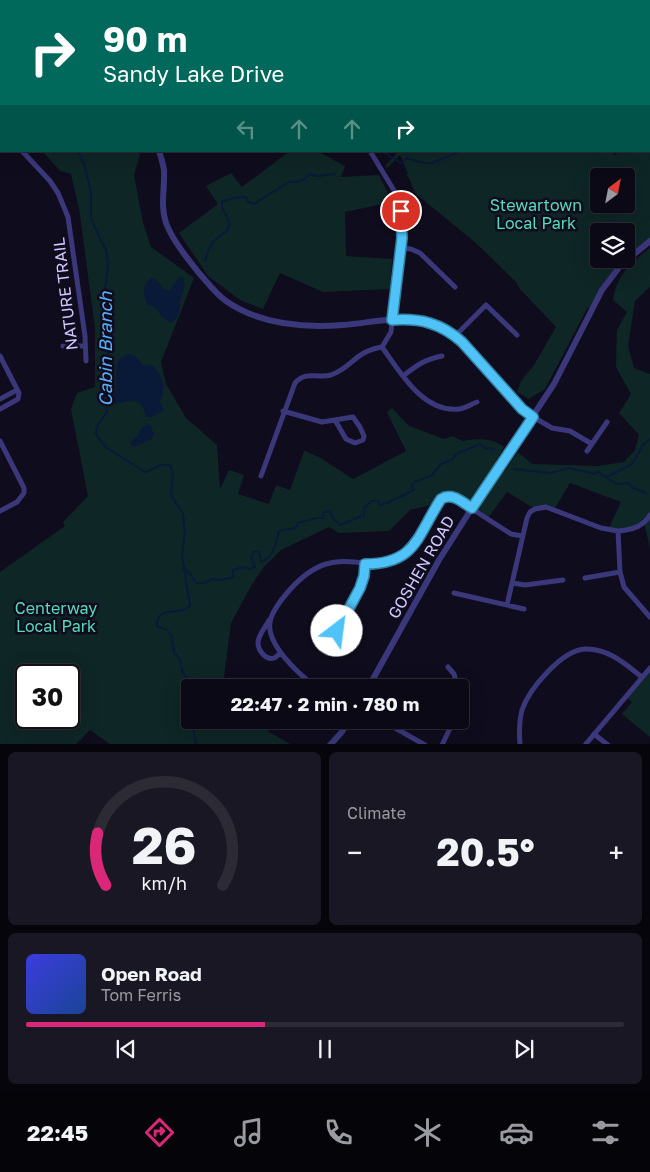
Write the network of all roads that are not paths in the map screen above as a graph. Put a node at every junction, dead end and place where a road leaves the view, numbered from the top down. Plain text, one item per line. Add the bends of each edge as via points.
1 (23, 152) edge
2 (160, 152) edge
3 (371, 152) edge
4 (650, 241) edge
5 (401, 248) junction
6 (455, 287) dead end
7 (392, 320) junction
8 (517, 335) dead end
9 (456, 336) junction
10 (63, 346) dead end
11 (85, 346) junction
12 (382, 347) junction
13 (0, 356) edge
14 (442, 356) dead end
15 (86, 360) dead end
16 (403, 376) junction
17 (18, 390) junction
18 (0, 399) edge
19 (477, 402) dead end
20 (0, 409) edge
21 (284, 411) junction
22 (533, 417) junction
23 (335, 420) junction
24 (608, 422) dead end
25 (0, 441) edge
26 (592, 444) junction
27 (587, 452) dead end
28 (261, 476) dead end
29 (472, 508) junction
30 (0, 511) edge
31 (650, 515) edge
32 (618, 531) junction
33 (522, 536) junction
34 (365, 564) junction
35 (620, 572) junction
36 (586, 578) dead end
37 (562, 580) dead end
38 (513, 583) junction
39 (454, 593) dead end
40 (507, 605) junction
41 (524, 609) dead end
42 (348, 611) junction
43 (650, 617) edge
44 (270, 620) junction
45 (280, 653) junction
46 (448, 667) dead end
47 (650, 668) edge
48 (642, 677) junction
49 (306, 679) edge
50 (373, 679) edge
51 (455, 679) edge
52 (344, 729) edge
53 (398, 729) edge
54 (450, 729) edge
55 (594, 734) junction
56 (330, 744) edge
57 (425, 744) edge
58 (442, 744) edge
59 (520, 744) edge
60 (585, 744) edge
61 (608, 744) edge

1 - 11 street, NATURE TRAIL via 54,187 68,216
2 - 7 street via 164,170 162,196 170,232 188,260 212,289 227,301 249,314 284,323 340,325
3 - 5 street via 395,192 403,225
4 - 22 street, GOSHEN ROAD via 620,265 602,290 554,384
5 - 6 street via 420,254
5 - 7 street
7 - 9 street via 423,320
7 - 12 street via 391,332
8 - 9 street via 486,305
9 - 22 street
10 - 11 street
11 - 15 street, NATURE TRAIL
12 - 16 street
12 - 21 street via 364,351 332,374 300,378 291,389
13 - 17 street
14 - 16 street via 420,362
16 - 19 street via 422,397 436,406 458,409
17 - 18 street
17 - 20 street via 18,399
21 - 23 street via 322,422
21 - 28 street
22 - 26 street via 552,428 570,431
22 - 29 street, GOSHEN ROAD
23 - 23 street via 348,416 355,418 363,440 355,444 346,439
24 - 26 street
25 - 30 street via 24,494
26 - 27 street
29 - 33 street via 511,534
29 - 34 street via 449,495 444,496 410,551 391,562
29 - 50 street, GOSHEN ROAD
31 - 32 street via 640,526
32 - 33 street via 540,507 530,512
32 - 35 street
33 - 38 street
34 - 42 street via 360,588
34 - 44 street via 338,561 315,568 293,586
35 - 36 street
35 - 43 street via 627,592
37 - 38 street via 525,586
38 - 40 street
39 - 40 street
40 - 41 street
42 - 42 street via 337,631 352,641 361,627
44 - 45 street via 272,639
44 - 45 street via 259,637 260,650 269,658
45 - 49 street
46 - 51 street
47 - 48 street
48 - 55 street
48 - 59 street via 616,657 602,651 575,650 566,655 527,698 520,721
52 - 56 street
53 - 57 street
54 - 58 street
55 - 60 street
55 - 61 street

